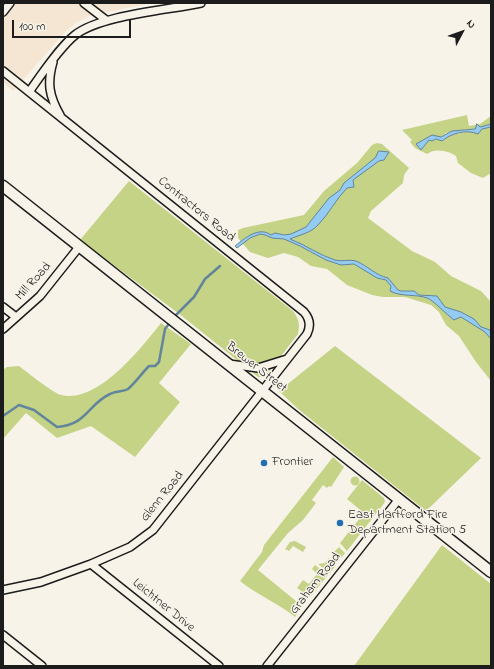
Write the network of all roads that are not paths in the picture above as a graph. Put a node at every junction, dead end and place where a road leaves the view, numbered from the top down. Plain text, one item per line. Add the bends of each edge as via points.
1 (10, 3) edge
2 (84, 3) edge
3 (201, 3) edge
4 (3, 12) edge
5 (106, 20) junction
6 (54, 59) junction
7 (3, 71) edge
8 (29, 92) junction
9 (64, 120) junction
10 (3, 186) edge
11 (79, 247) junction
12 (3, 306) edge
13 (16, 317) junction
14 (3, 329) edge
15 (287, 359) junction
16 (228, 363) junction
17 (263, 390) junction
18 (399, 499) junction
19 (91, 564) junction
20 (491, 572) edge
21 (3, 590) edge
22 (3, 635) edge
23 (42, 666) edge
24 (219, 666) edge
25 (267, 666) edge

1 - 4 street
2 - 5 street
3 - 5 street
5 - 6 street via 74,35
6 - 8 street
6 - 9 street via 49,90
7 - 8 street, Contractors Road
8 - 9 street, Contractors Road
9 - 15 street, Contractors Road via 304,312 309,320 309,329
10 - 11 main road, Brewer Street
11 - 13 street, Mill Road via 40,296
11 - 16 main road, Brewer Street
12 - 13 street
13 - 14 street, Mill Road
15 - 16 street via 258,368
15 - 17 street, Contractors Road
16 - 17 main road, Brewer Street
17 - 18 main road, Brewer Street
17 - 19 street, Glenn Road via 153,530 130,547
18 - 20 main road, Brewer Street
18 - 25 street, Graham Road
19 - 21 street, Glenn Road via 41,582
19 - 24 street, Leichtner Drive
22 - 23 street

